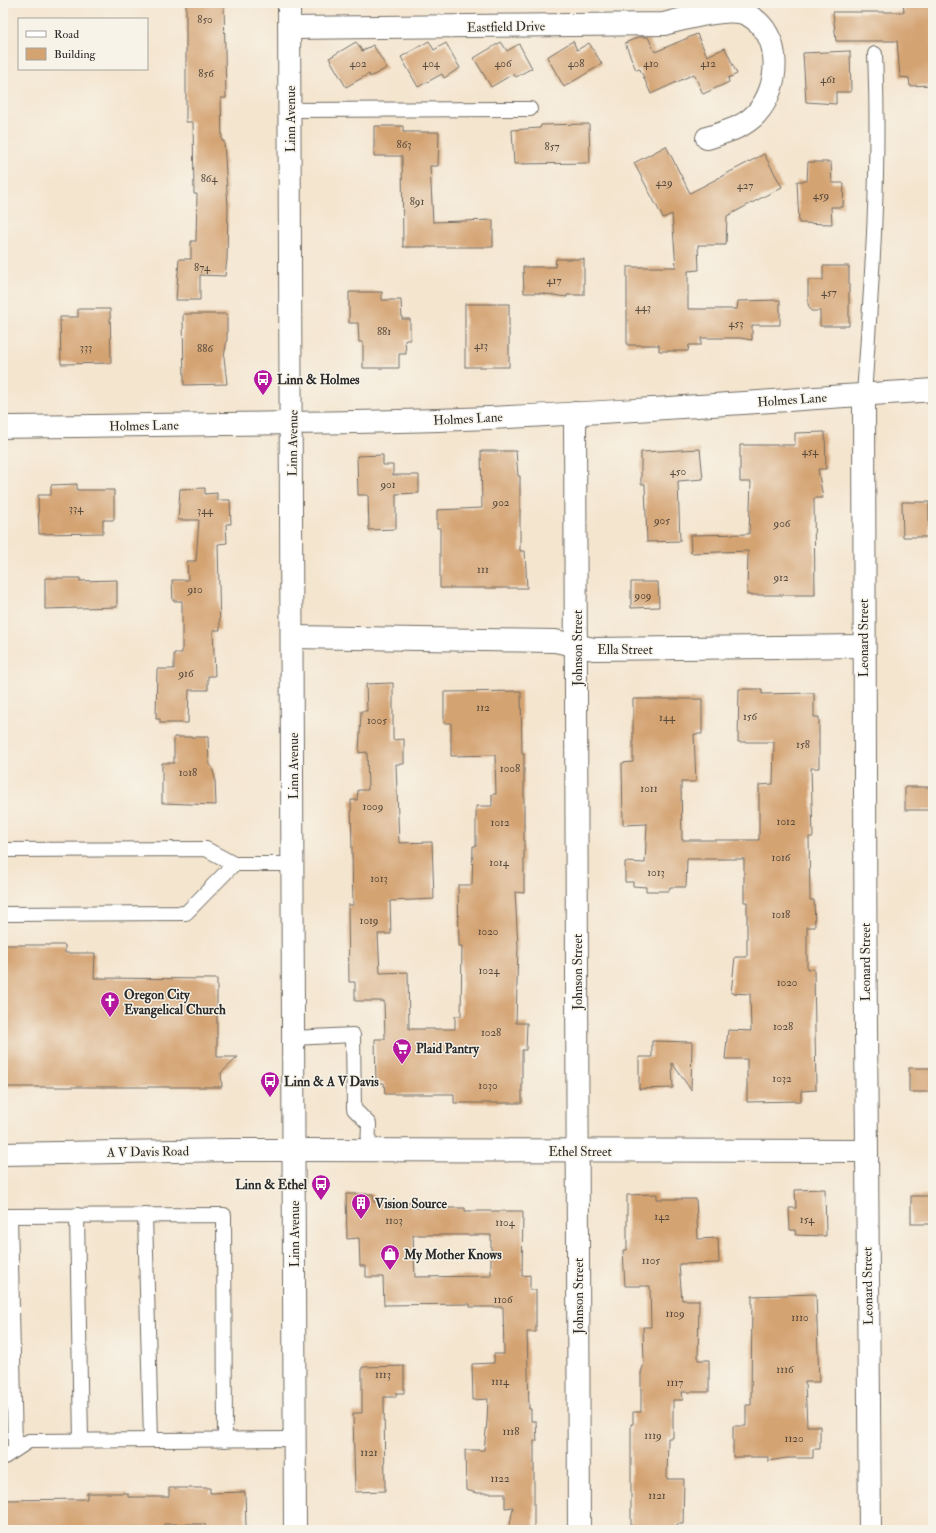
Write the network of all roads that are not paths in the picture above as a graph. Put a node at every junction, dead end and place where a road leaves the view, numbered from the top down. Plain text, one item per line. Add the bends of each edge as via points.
1 (289, 3) edge
2 (721, 7) edge
3 (290, 28) junction
4 (875, 54) dead end
5 (530, 109) dead end
6 (290, 110) junction
7 (707, 138) dead end
8 (933, 390) edge
9 (864, 395) junction
10 (575, 413) junction
11 (292, 424) junction
12 (3, 427) edge
13 (292, 637) junction
14 (577, 646) junction
15 (863, 646) junction
16 (3, 850) edge
17 (234, 864) junction
18 (293, 864) junction
19 (3, 914) edge
20 (293, 1038) junction
21 (294, 1150) junction
22 (368, 1151) junction
23 (577, 1151) junction
24 (866, 1151) junction
25 (3, 1154) edge
26 (77, 1215) junction
27 (145, 1215) junction
28 (6, 1216) edge
29 (294, 1439) junction
30 (81, 1440) junction
31 (151, 1440) junction
32 (225, 1440) junction
33 (15, 1450) junction
34 (3, 1458) edge
35 (295, 1530) edge
36 (580, 1530) edge
37 (870, 1530) edge

1 - 3 street, Linn Avenue
2 - 3 street, Eastfield Drive via 664,24
2 - 7 street, Eastfield Drive via 747,14 766,30 775,61 770,92 756,114 739,128
3 - 6 street, Linn Avenue
4 - 9 lane via 875,172
5 - 6 lane
6 - 11 street, Linn Avenue
8 - 9 street, Holmes Lane
9 - 10 street, Holmes Lane
9 - 15 street, Leonard Street
10 - 11 street, Holmes Lane
10 - 14 street, Johnson Street
11 - 12 street, Holmes Lane
11 - 13 street, Linn Avenue
13 - 14 street, Ella Street via 555,641
13 - 18 street, Linn Avenue
14 - 15 street, Ella Street via 594,649
14 - 23 street, Johnson Street
15 - 24 street, Leonard Street
16 - 17 lane via 206,849
17 - 18 lane
17 - 19 lane via 186,914
18 - 20 street, Linn Avenue
20 - 21 street, Linn Avenue
20 - 22 lane via 352,1035 354,1109 369,1124
21 - 22 street, Ethel Street
21 - 25 street, A V Davis Road
21 - 29 street, Linn Avenue
22 - 23 street, Ethel Street
23 - 24 street, Ethel Street
23 - 36 street, Johnson Street
24 - 37 street, Leonard Street
26 - 27 lane
26 - 28 lane
26 - 30 lane
27 - 31 lane
27 - 32 lane via 224,1215
28 - 33 lane
29 - 32 lane
29 - 35 street, Linn Avenue
30 - 31 lane
30 - 33 lane via 29,1441
31 - 32 lane
33 - 34 lane

